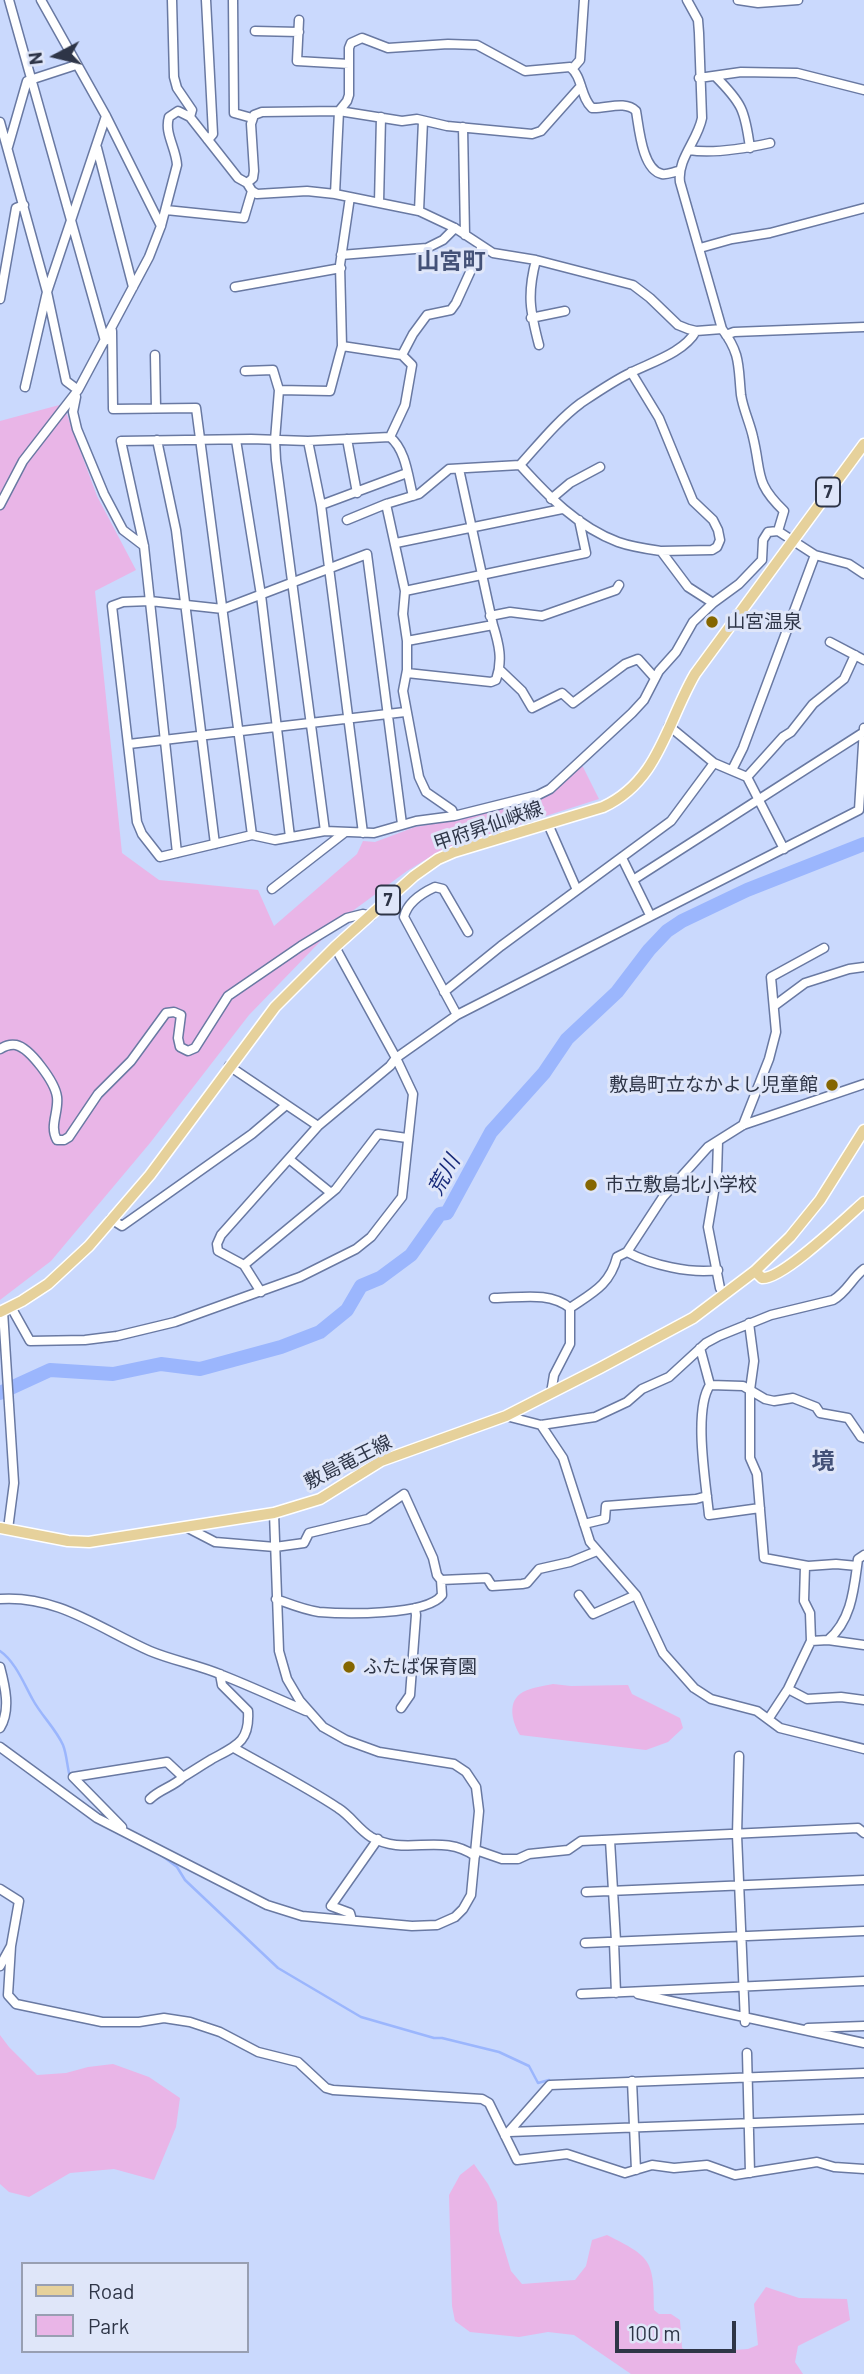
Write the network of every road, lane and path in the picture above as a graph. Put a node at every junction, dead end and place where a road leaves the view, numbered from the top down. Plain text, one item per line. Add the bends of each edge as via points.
1 (9, 0) edge
2 (41, 0) edge
3 (172, 0) edge
4 (206, 0) edge
5 (233, 0) edge
6 (584, 0) edge
7 (687, 0) edge
8 (738, 0) edge
9 (798, 0) edge
10 (299, 20) dead end
11 (255, 32) dead end
12 (299, 32) junction
13 (349, 64) junction
14 (76, 65) junction
15 (573, 68) junction
16 (715, 76) junction
17 (699, 78) junction
18 (32, 80) junction
19 (581, 86) junction
20 (864, 90) edge
21 (340, 111) junction
22 (106, 116) junction
23 (190, 117) junction
24 (381, 117) junction
25 (252, 118) junction
26 (423, 121) junction
27 (0, 122) edge
28 (463, 127) junction
29 (208, 140) junction
30 (770, 143) dead end
31 (96, 147) junction
32 (7, 148) junction
33 (750, 148) junction
34 (689, 150) junction
35 (679, 171) junction
36 (250, 187) junction
37 (335, 194) junction
38 (350, 197) junction
39 (379, 203) junction
40 (24, 205) junction
41 (864, 208) edge
42 (166, 210) junction
43 (419, 211) junction
44 (72, 219) junction
45 (162, 226) junction
46 (455, 229) junction
47 (465, 235) junction
48 (482, 246) junction
49 (700, 248) junction
50 (341, 255) junction
51 (536, 260) junction
52 (341, 268) junction
53 (133, 287) junction
54 (235, 287) dead end
55 (47, 292) junction
56 (0, 299) edge
57 (565, 310) dead end
58 (531, 318) junction
59 (864, 327) edge
60 (112, 328) junction
61 (696, 331) junction
62 (724, 332) junction
63 (105, 341) junction
64 (539, 345) dead end
65 (342, 346) junction
66 (155, 355) dead end
67 (402, 355) junction
68 (245, 370) dead end
69 (631, 372) junction
70 (25, 387) dead end
71 (78, 390) junction
72 (279, 390) junction
73 (156, 408) junction
74 (390, 437) junction
75 (347, 439) junction
76 (157, 440) junction
77 (199, 440) junction
78 (236, 440) junction
79 (275, 440) junction
80 (308, 441) junction
81 (864, 444) edge
82 (520, 465) junction
83 (600, 467) dead end
84 (459, 469) junction
85 (407, 473) junction
86 (357, 494) junction
87 (413, 496) junction
88 (551, 499) junction
89 (386, 504) junction
90 (0, 505) edge
91 (321, 505) junction
92 (562, 509) junction
93 (347, 520) dead end
94 (579, 520) junction
95 (471, 528) junction
96 (778, 531) junction
97 (793, 540) junction
98 (396, 543) junction
99 (144, 546) junction
100 (661, 551) junction
101 (815, 555) junction
102 (330, 568) junction
103 (864, 574) edge
104 (482, 575) junction
105 (293, 582) junction
106 (619, 585) dead end
107 (405, 591) junction
108 (261, 595) junction
109 (150, 601) junction
110 (713, 603) junction
111 (186, 607) junction
112 (223, 609) junction
113 (491, 621) junction
114 (407, 642) junction
115 (830, 642) dead end
116 (855, 655) junction
117 (864, 660) edge
118 (500, 670) junction
119 (407, 673) junction
120 (656, 678) junction
121 (405, 712) junction
122 (387, 714) junction
123 (348, 719) junction
124 (312, 722) junction
125 (669, 726) junction
126 (276, 727) junction
127 (864, 730) edge
128 (239, 731) junction
129 (202, 736) junction
130 (164, 740) junction
131 (130, 744) junction
132 (714, 763) junction
133 (732, 770) junction
134 (747, 777) junction
135 (758, 798) junction
136 (454, 816) junction
137 (402, 824) junction
138 (548, 824) junction
139 (325, 831) junction
140 (344, 833) junction
141 (363, 833) junction
142 (251, 835) junction
143 (290, 837) junction
144 (215, 844) junction
145 (784, 849) junction
146 (177, 853) junction
147 (622, 858) junction
148 (414, 876) junction
149 (633, 880) junction
150 (272, 889) dead end
151 (577, 890) junction
152 (425, 891) junction
153 (650, 915) junction
154 (371, 916) junction
155 (468, 932) dead end
156 (335, 947) junction
157 (824, 948) dead end
158 (864, 967) edge
159 (444, 992) junction
160 (774, 1006) junction
161 (457, 1015) junction
162 (0, 1049) edge
163 (396, 1058) junction
164 (229, 1066) junction
165 (864, 1084) edge
166 (285, 1105) junction
167 (743, 1125) junction
168 (318, 1126) junction
169 (864, 1130) edge
170 (407, 1138) junction
171 (718, 1141) junction
172 (289, 1159) junction
173 (331, 1193) junction
174 (864, 1202) edge
175 (111, 1219) junction
176 (627, 1252) junction
177 (244, 1265) junction
178 (864, 1269) edge
179 (718, 1270) junction
180 (755, 1270) junction
181 (261, 1292) junction
182 (724, 1295) junction
183 (494, 1298) dead end
184 (570, 1308) junction
185 (5, 1310) edge
186 (749, 1324) junction
187 (700, 1348) junction
188 (710, 1385) junction
189 (750, 1390) junction
190 (551, 1393) junction
191 (506, 1416) junction
192 (541, 1424) junction
193 (864, 1438) edge
194 (707, 1496) junction
195 (760, 1508) junction
196 (274, 1513) junction
197 (584, 1524) junction
198 (186, 1527) junction
199 (4, 1529) edge
200 (275, 1547) junction
201 (597, 1551) junction
202 (864, 1555) edge
203 (805, 1566) junction
204 (859, 1570) edge
205 (442, 1580) junction
206 (579, 1595) dead end
207 (636, 1595) junction
208 (0, 1599) edge
209 (276, 1599) junction
210 (415, 1608) junction
211 (828, 1640) junction
212 (811, 1641) junction
213 (864, 1645) edge
214 (0, 1667) edge
215 (220, 1674) junction
216 (788, 1689) junction
217 (864, 1700) edge
218 (401, 1707) dead end
219 (309, 1713) junction
220 (769, 1718) junction
221 (0, 1728) edge
222 (0, 1747) edge
223 (234, 1748) junction
224 (864, 1749) edge
225 (738, 1756) dead end
226 (183, 1777) junction
227 (150, 1799) dead end
228 (864, 1833) edge
229 (129, 1834) junction
230 (737, 1835) junction
231 (378, 1839) junction
232 (610, 1840) junction
233 (476, 1853) junction
234 (864, 1880) edge
235 (738, 1886) junction
236 (0, 1889) edge
237 (614, 1891) junction
238 (586, 1892) dead end
239 (352, 1920) junction
240 (864, 1931) edge
241 (740, 1936) junction
242 (615, 1942) junction
243 (586, 1943) dead end
244 (11, 1945) junction
245 (0, 1966) edge
246 (864, 1981) edge
247 (743, 1987) junction
248 (628, 1992) junction
249 (616, 1993) junction
250 (580, 1994) dead end
251 (745, 2021) junction
252 (864, 2026) edge
253 (791, 2029) junction
254 (864, 2043) edge
255 (747, 2053) dead end
256 (864, 2073) edge
257 (747, 2077) junction
258 (632, 2081) junction
259 (864, 2119) edge
260 (748, 2123) junction
261 (634, 2127) junction
262 (507, 2134) junction
263 (864, 2169) edge
264 (636, 2170) junction
265 (750, 2173) junction

1 - 18 street
2 - 14 street
3 - 23 street via 174,77 192,110
4 - 29 street via 213,134
5 - 25 street via 234,113
6 - 15 street via 580,60
7 - 17 street via 698,20
8 - 9 street
10 - 12 street
11 - 12 street
12 - 13 street via 298,61
13 - 15 street via 351,43 367,38 388,48 477,45 524,71
13 - 21 street via 348,101
14 - 18 street
14 - 22 street
15 - 19 street
16 - 17 street
16 - 20 street via 797,73
16 - 33 street via 737,98 746,116
17 - 34 street via 702,118
18 - 32 street via 27,81
18 - 44 street
19 - 28 street via 537,133
19 - 35 street via 592,108 631,106 650,166 664,175
21 - 24 street
21 - 25 street via 262,112
21 - 37 street
22 - 31 street
22 - 45 street
23 - 29 street
23 - 42 street via 178,111 167,123 177,164
24 - 26 street
24 - 39 street
25 - 36 street via 254,171
26 - 28 street
26 - 43 street
27 - 32 street
28 - 47 street
29 - 36 street
30 - 33 street
31 - 44 street
31 - 53 street
32 - 40 street
33 - 34 street
34 - 35 street
35 - 49 street
36 - 37 street via 257,194
36 - 42 street via 244,218
37 - 38 street
38 - 39 street
38 - 50 street
39 - 43 street
40 - 55 street
40 - 56 street via 16,208
41 - 49 street
42 - 45 street
43 - 46 street
44 - 55 street
44 - 63 street
45 - 53 street
46 - 47 street
46 - 50 street via 427,248
47 - 48 street
48 - 51 street via 493,253
48 - 67 street via 451,310 427,315
49 - 62 street
50 - 52 street
51 - 58 street via 529,289
51 - 61 street via 633,285 678,325
52 - 54 street
52 - 65 street
53 - 60 street
55 - 70 street
55 - 71 street via 66,381
57 - 58 street
58 - 64 street
59 - 62 street
60 - 63 street
60 - 73 street via 113,409
61 - 62 street
61 - 69 street via 678,349
62 - 96 street via 739,359 741,396 761,481 784,511
63 - 71 street
65 - 67 street
65 - 72 street via 330,391
66 - 73 street
67 - 74 street via 412,365 405,405
68 - 72 street via 273,370
69 - 82 street via 580,404
69 - 100 street via 659,418 693,501 713,520 720,540 712,550
71 - 90 street via 23,461
71 - 99 street via 73,412 77,429 104,494 122,530
72 - 79 street
73 - 77 street via 196,408
74 - 75 street
74 - 85 street via 397,443
75 - 80 street
75 - 86 street
76 - 77 street
76 - 99 street via 121,441
76 - 111 street
77 - 78 street
77 - 112 street
78 - 79 street
78 - 108 street
79 - 80 street
79 - 105 street
80 - 91 street
81 - 97 main road, 甲府昇仙峡線 / 7
82 - 84 street
82 - 88 street
83 - 88 street
84 - 87 street via 449,469
84 - 95 street
85 - 86 street
85 - 87 street
86 - 91 street
87 - 89 street
88 - 92 street
89 - 93 street
89 - 98 street
91 - 102 street
92 - 94 street
92 - 95 street
94 - 100 street via 615,541
94 - 104 street via 586,554
95 - 98 street
95 - 104 street
96 - 97 street
96 - 110 street via 768,532 763,540 762,560
97 - 101 street
97 - 125 main road, 甲府昇仙峡線 / 7 via 695,674
98 - 107 street
99 - 109 street
100 - 110 street via 688,587
101 - 103 street via 849,564
101 - 133 street
102 - 105 street
102 - 122 street via 367,554
102 - 123 street
104 - 107 street
104 - 113 street
105 - 108 street
105 - 124 street
106 - 113 street via 542,617 510,612
107 - 114 street
108 - 112 street
108 - 126 street
109 - 111 street
109 - 130 street
109 - 131 street via 112,606
110 - 120 street via 693,622
111 - 112 street
111 - 129 street
112 - 128 street
113 - 114 street
113 - 118 street via 500,649
114 - 119 street
115 - 116 street
116 - 117 street
116 - 134 street via 844,679 813,704
118 - 119 street via 491,682
118 - 120 street via 532,708 562,693 573,703 638,659
119 - 121 street
120 - 136 street via 632,713 550,789
121 - 122 street
121 - 136 street via 422,785
122 - 123 street
122 - 137 street
123 - 124 street
123 - 141 street
124 - 126 street
124 - 139 street
125 - 132 street
125 - 138 main road, 甲府昇仙峡線 / 7 via 649,770 626,794 603,807
126 - 128 street
126 - 143 street
127 - 135 street
127 - 145 street via 859,810
128 - 129 street
128 - 142 street
129 - 130 street
129 - 144 street
130 - 131 street
130 - 146 street
131 - 146 street via 142,834 160,857
132 - 133 street
132 - 147 street via 671,821
133 - 134 street
134 - 135 street
135 - 145 street
135 - 149 street
136 - 137 street
137 - 141 street
138 - 148 main road, 甲府昇仙峡線 / 7 via 454,852
138 - 151 street
139 - 140 street
139 - 143 street
140 - 141 street
140 - 150 street
142 - 143 street via 275,840
142 - 144 street
144 - 146 street
145 - 153 street
147 - 149 street
147 - 151 street
148 - 152 street
148 - 154 main road, 甲府昇仙峡線 / 7
149 - 153 street
151 - 159 street
152 - 155 street via 443,889
152 - 159 street via 404,917
153 - 161 street
154 - 156 main road, 甲府昇仙峡線 / 7
154 - 162 street via 348,919 228,996 195,1048 180,1047 181,1015 166,1013 64,1140 54,1135 57,1093 46,1074 19,1046
156 - 163 street
156 - 164 main road, 甲府昇仙峡線 / 7 via 275,1007
157 - 160 street via 771,977
158 - 160 street via 804,983
159 - 161 street
160 - 167 street via 776,1032 769,1059
161 - 163 street
163 - 168 street
163 - 170 street via 413,1094
164 - 166 street
164 - 175 main road, 甲府昇仙峡線 / 7 via 150,1175
165 - 167 street
166 - 168 street
166 - 175 street via 252,1134 122,1226
167 - 171 street
168 - 172 street
169 - 180 main road, 敷島竜王線 via 820,1200
170 - 173 street via 378,1133
170 - 181 street via 402,1197 371,1237 330,1262
171 - 176 street via 663,1197
171 - 179 street via 708,1227
172 - 173 street
172 - 177 street via 217,1244 218,1251
173 - 177 street
174 - 180 main road via 774,1275 762,1278
175 - 185 main road, 甲府昇仙峡線 / 7 via 62,1273
176 - 179 street via 698,1273
176 - 184 street via 617,1257 606,1282
177 - 181 street
178 - 186 street via 833,1300
179 - 182 street
180 - 182 main road, 敷島竜王線
181 - 185 street via 157,1327 85,1340 30,1341
182 - 190 main road, 敷島竜王線 via 693,1318
183 - 184 street via 551,1297
184 - 190 street via 570,1343 554,1374
185 - 199 street via 14,1483
186 - 187 street
186 - 189 street via 754,1361
187 - 188 street
187 - 192 street via 669,1377 616,1408 587,1419
188 - 189 street
188 - 194 street via 702,1405
189 - 193 street via 765,1399 793,1398 820,1413 848,1418
189 - 195 street via 750,1458 757,1474
190 - 191 main road, 敷島竜王線
191 - 192 street
191 - 196 main road, 敷島竜王線 via 380,1461 320,1499
192 - 197 street via 563,1458
194 - 195 street via 709,1515
194 - 197 street via 606,1506 605,1519
195 - 203 street via 764,1558
196 - 198 main road, 敷島竜王線
196 - 200 street
197 - 201 street
198 - 199 main road, 敷島竜王線 via 89,1542
198 - 200 street via 215,1542
200 - 205 street via 304,1543 309,1533 368,1519 404,1494
200 - 209 street
201 - 205 street via 539,1569 522,1584 492,1586 487,1578
201 - 207 street
202 - 204 street via 858,1559
203 - 204 street via 836,1564
203 - 212 street via 804,1601 810,1613
204 - 211 street via 849,1611
205 - 210 street via 440,1598
206 - 207 street via 593,1614
207 - 220 street via 663,1653 694,1688 711,1699
208 - 215 street via 23,1597 50,1604 152,1652
209 - 210 street via 319,1612
209 - 219 street via 282,1664
210 - 218 street via 410,1695
211 - 212 street
211 - 213 street
212 - 216 street
214 - 221 street via 6,1701
215 - 219 street
215 - 223 street via 222,1685 248,1711 246,1735
216 - 217 street via 807,1699
216 - 220 street
219 - 233 street via 335,1735 365,1748 454,1763 466,1772 479,1797
220 - 224 street via 780,1728
222 - 229 street via 75,1804
223 - 226 street
223 - 231 street via 340,1809
225 - 230 street
226 - 227 street
226 - 229 street via 167,1762 73,1777
228 - 230 street via 858,1828
229 - 239 street via 267,1905 302,1916
230 - 232 street
230 - 235 street
231 - 233 street via 405,1846 442,1843
231 - 239 street via 331,1906 350,1913
232 - 233 street via 581,1841 568,1850 518,1859
232 - 237 street
233 - 239 street via 471,1895 463,1909 446,1922 426,1927
234 - 235 street
235 - 237 street
235 - 241 street
236 - 244 street via 19,1901
237 - 238 street
237 - 242 street
240 - 241 street
241 - 242 street
241 - 247 street
242 - 243 street
242 - 249 street
244 - 245 street
244 - 262 street via 8,1995 16,2004 102,2022 164,2018 190,2022 258,2052 298,2062 333,2090 482,2099
246 - 247 street
247 - 248 street
247 - 251 street
248 - 249 street
248 - 251 street
249 - 250 street
251 - 253 street
252 - 253 street
253 - 254 street
255 - 257 street
256 - 257 street
257 - 258 street
257 - 260 street
258 - 261 street
258 - 262 street via 550,2085
259 - 260 street
260 - 261 street
260 - 265 street
261 - 262 street
261 - 264 street
262 - 264 street via 517,2160 568,2154 615,2171
263 - 265 street via 817,2162
264 - 265 street via 652,2165 708,2165 735,2175

